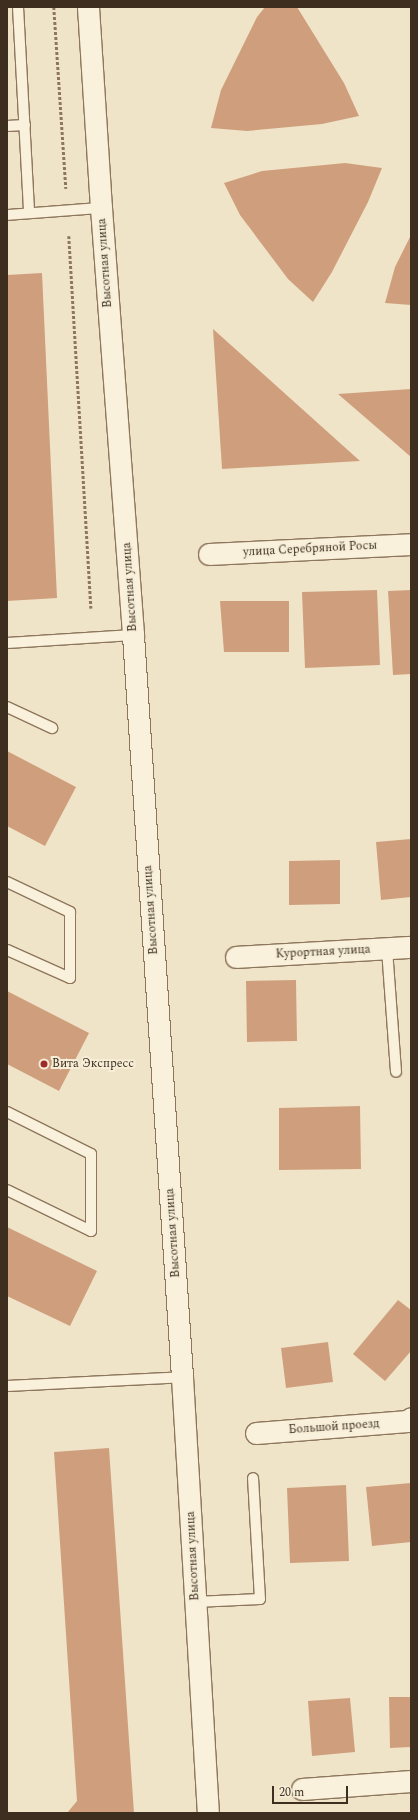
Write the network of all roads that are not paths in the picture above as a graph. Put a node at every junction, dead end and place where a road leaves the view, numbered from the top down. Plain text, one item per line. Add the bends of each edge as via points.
1 (18, 7) edge
2 (88, 7) edge
3 (25, 124) junction
4 (7, 126) edge
5 (101, 208) junction
6 (30, 213) junction
7 (7, 215) edge
8 (411, 544) edge
9 (209, 554) dead end
10 (133, 635) junction
11 (7, 643) edge
12 (7, 707) edge
13 (52, 728) dead end
14 (7, 882) edge
15 (411, 947) edge
16 (387, 949) junction
17 (7, 950) edge
18 (236, 957) dead end
19 (396, 1072) dead end
20 (7, 1112) edge
21 (7, 1190) edge
22 (182, 1377) junction
23 (7, 1386) edge
24 (411, 1418) edge
25 (256, 1433) dead end
26 (253, 1478) dead end
27 (195, 1602) junction
28 (411, 1781) edge
29 (302, 1789) dead end
30 (208, 1813) edge

1 - 3 lane
2 - 5 street, Высотная улица
3 - 4 lane
3 - 6 lane
5 - 6 lane
5 - 10 street, Высотная улица
6 - 7 lane
8 - 9 street, улица Серебряной Росы
10 - 11 lane
10 - 22 street, Высотная улица
12 - 13 lane
14 - 17 lane via 70,912 70,978
15 - 16 street, Курортная улица
16 - 18 street, Курортная улица
16 - 19 lane
20 - 21 lane via 91,1154 91,1231
22 - 23 lane
22 - 27 street, Высотная улица
24 - 25 street, Большой проезд via 408,1421
26 - 27 lane via 260,1599
27 - 30 street, Высотная улица
28 - 29 street

